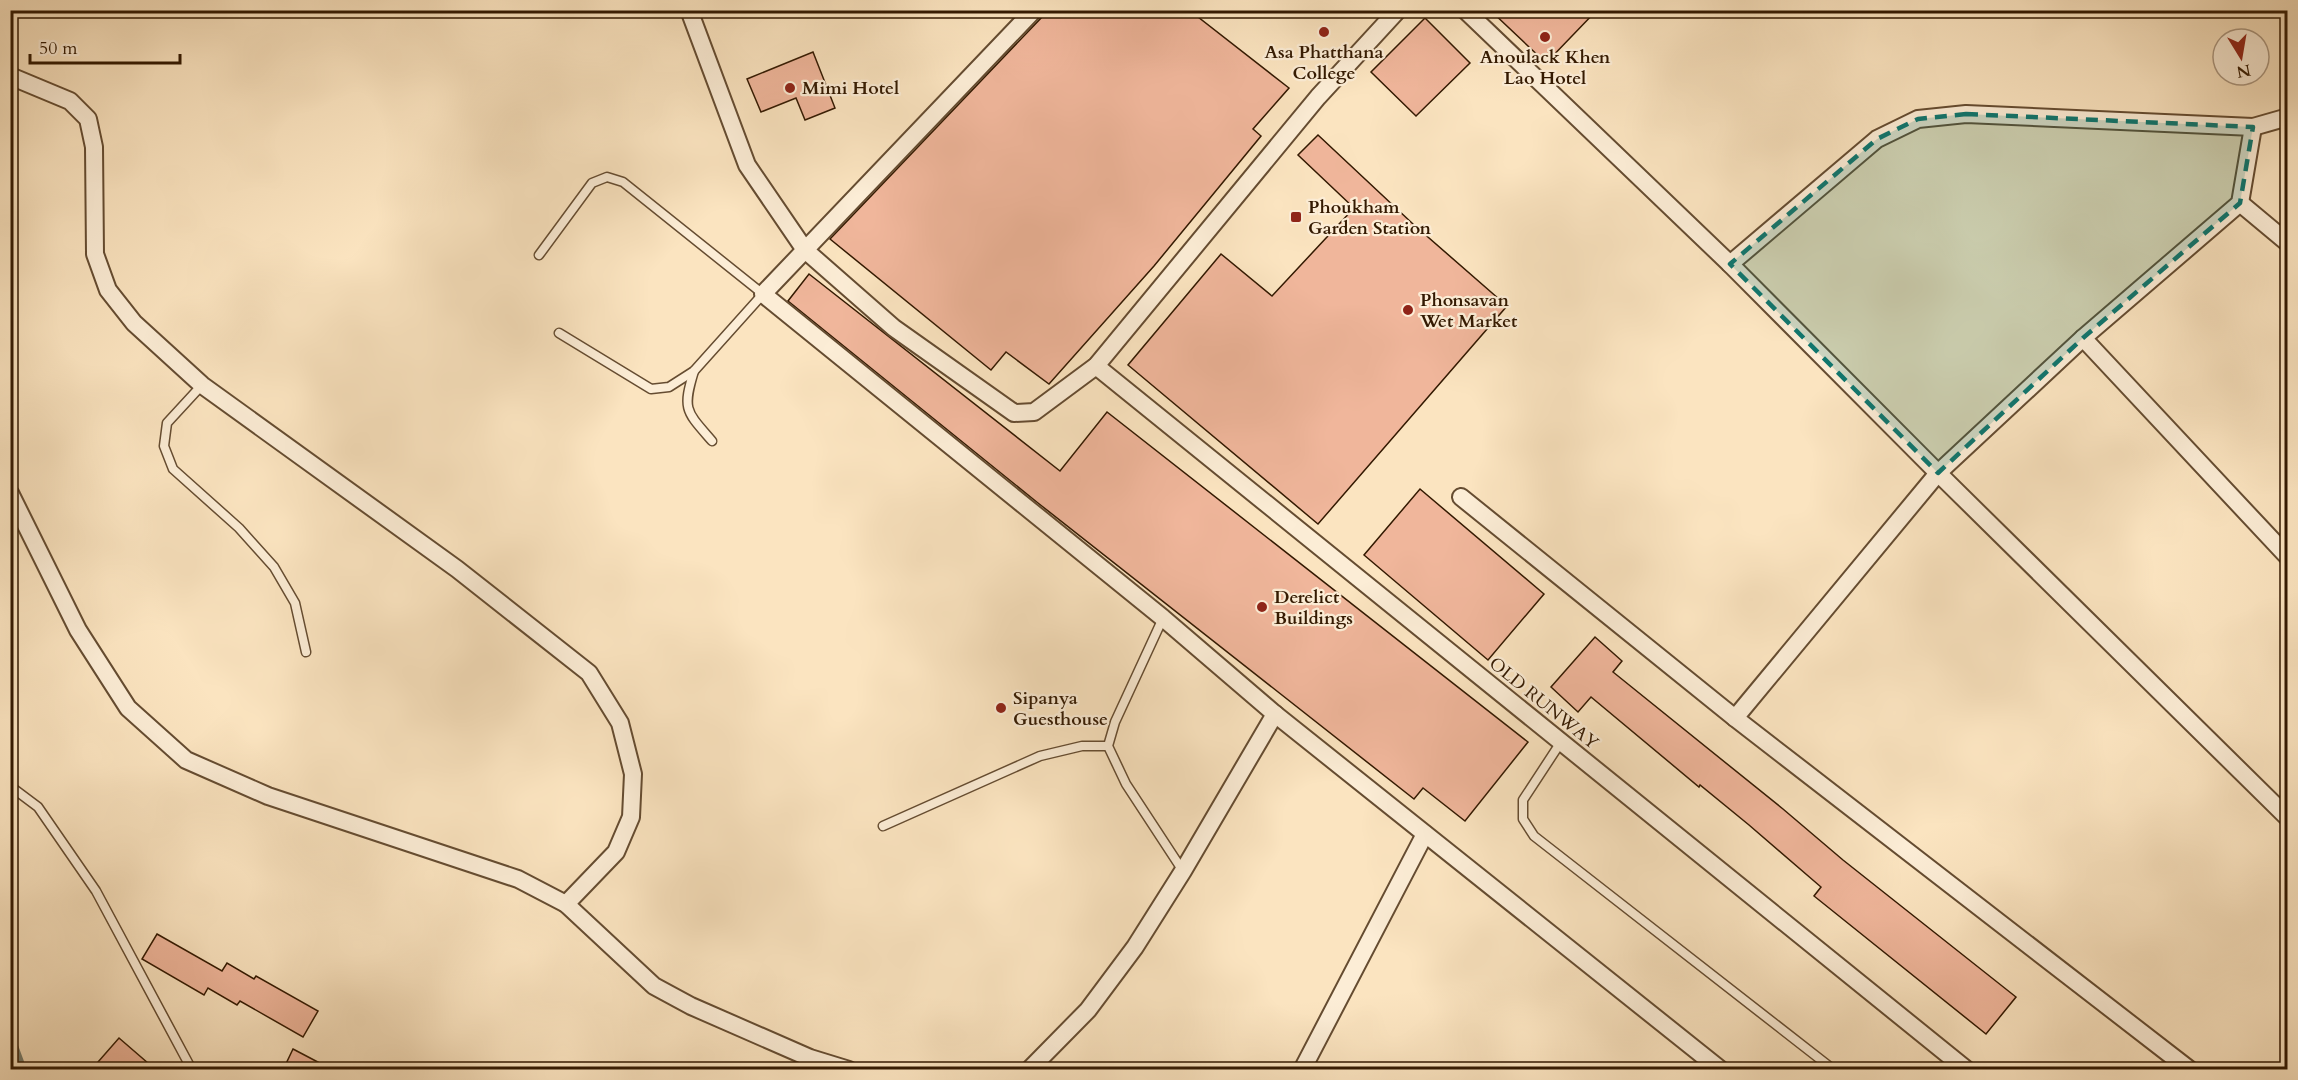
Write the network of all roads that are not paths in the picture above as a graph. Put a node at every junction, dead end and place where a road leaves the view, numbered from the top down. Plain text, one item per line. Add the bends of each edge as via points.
1 (689, 10) edge
2 (1034, 10) edge
3 (1398, 10) edge
4 (1465, 10) edge
5 (10, 76) edge
6 (2288, 117) edge
7 (2253, 127) junction
8 (2240, 203) junction
9 (2288, 243) edge
10 (805, 250) junction
11 (539, 255) dead end
12 (1730, 264) junction
13 (763, 294) junction
14 (559, 333) dead end
15 (2083, 338) junction
16 (1096, 366) junction
17 (694, 370) junction
18 (202, 385) junction
19 (712, 441) dead end
20 (1938, 473) junction
21 (10, 493) edge
22 (1461, 497) dead end
23 (2288, 557) edge
24 (1163, 618) junction
25 (306, 652) dead end
26 (1275, 714) junction
27 (1735, 718) junction
28 (1562, 742) junction
29 (1107, 746) junction
30 (10, 786) edge
31 (2288, 818) edge
32 (883, 826) dead end
33 (1425, 834) junction
34 (1183, 871) junction
35 (567, 904) junction
36 (812, 1064) edge
37 (192, 1070) edge
38 (849, 1070) edge
39 (1029, 1070) edge
40 (1302, 1070) edge
41 (1720, 1070) edge
42 (1834, 1070) edge
43 (1967, 1070) edge
44 (2190, 1070) edge

1 - 10 street via 747,165
2 - 10 street
3 - 16 street via 1318,97
4 - 12 street
5 - 18 street via 70,101 88,118 94,147 95,254 108,290 134,323
6 - 7 street
7 - 8 street
7 - 12 street via 1966,114 1918,119 1877,139
8 - 9 street
8 - 15 street
10 - 13 street
10 - 16 street via 894,328 1014,413 1034,412
11 - 13 lane via 592,183 607,177 623,182
12 - 20 street
13 - 17 lane
13 - 24 street
14 - 17 lane via 651,389 669,387
15 - 20 street
15 - 23 street
16 - 28 street, OLD RUNWAY
17 - 19 lane via 685,403 691,417
18 - 25 lane via 167,423 164,446 173,469 239,528 274,567 295,603
18 - 35 street via 457,569 589,674 620,723 633,774 631,817 616,852
20 - 27 street
20 - 31 street
21 - 35 street via 78,630 128,708 186,759 268,796 519,879
22 - 27 street
24 - 26 street
24 - 29 lane
26 - 33 street
26 - 34 street
27 - 44 street
28 - 42 lane via 1523,800 1523,819 1534,836
28 - 43 street, OLD RUNWAY
29 - 32 lane via 1040,756
29 - 34 lane
30 - 37 lane via 38,807 96,891
33 - 40 street
33 - 41 street
34 - 39 street via 1135,947 1088,1010
35 - 36 street via 654,986
36 - 38 street

